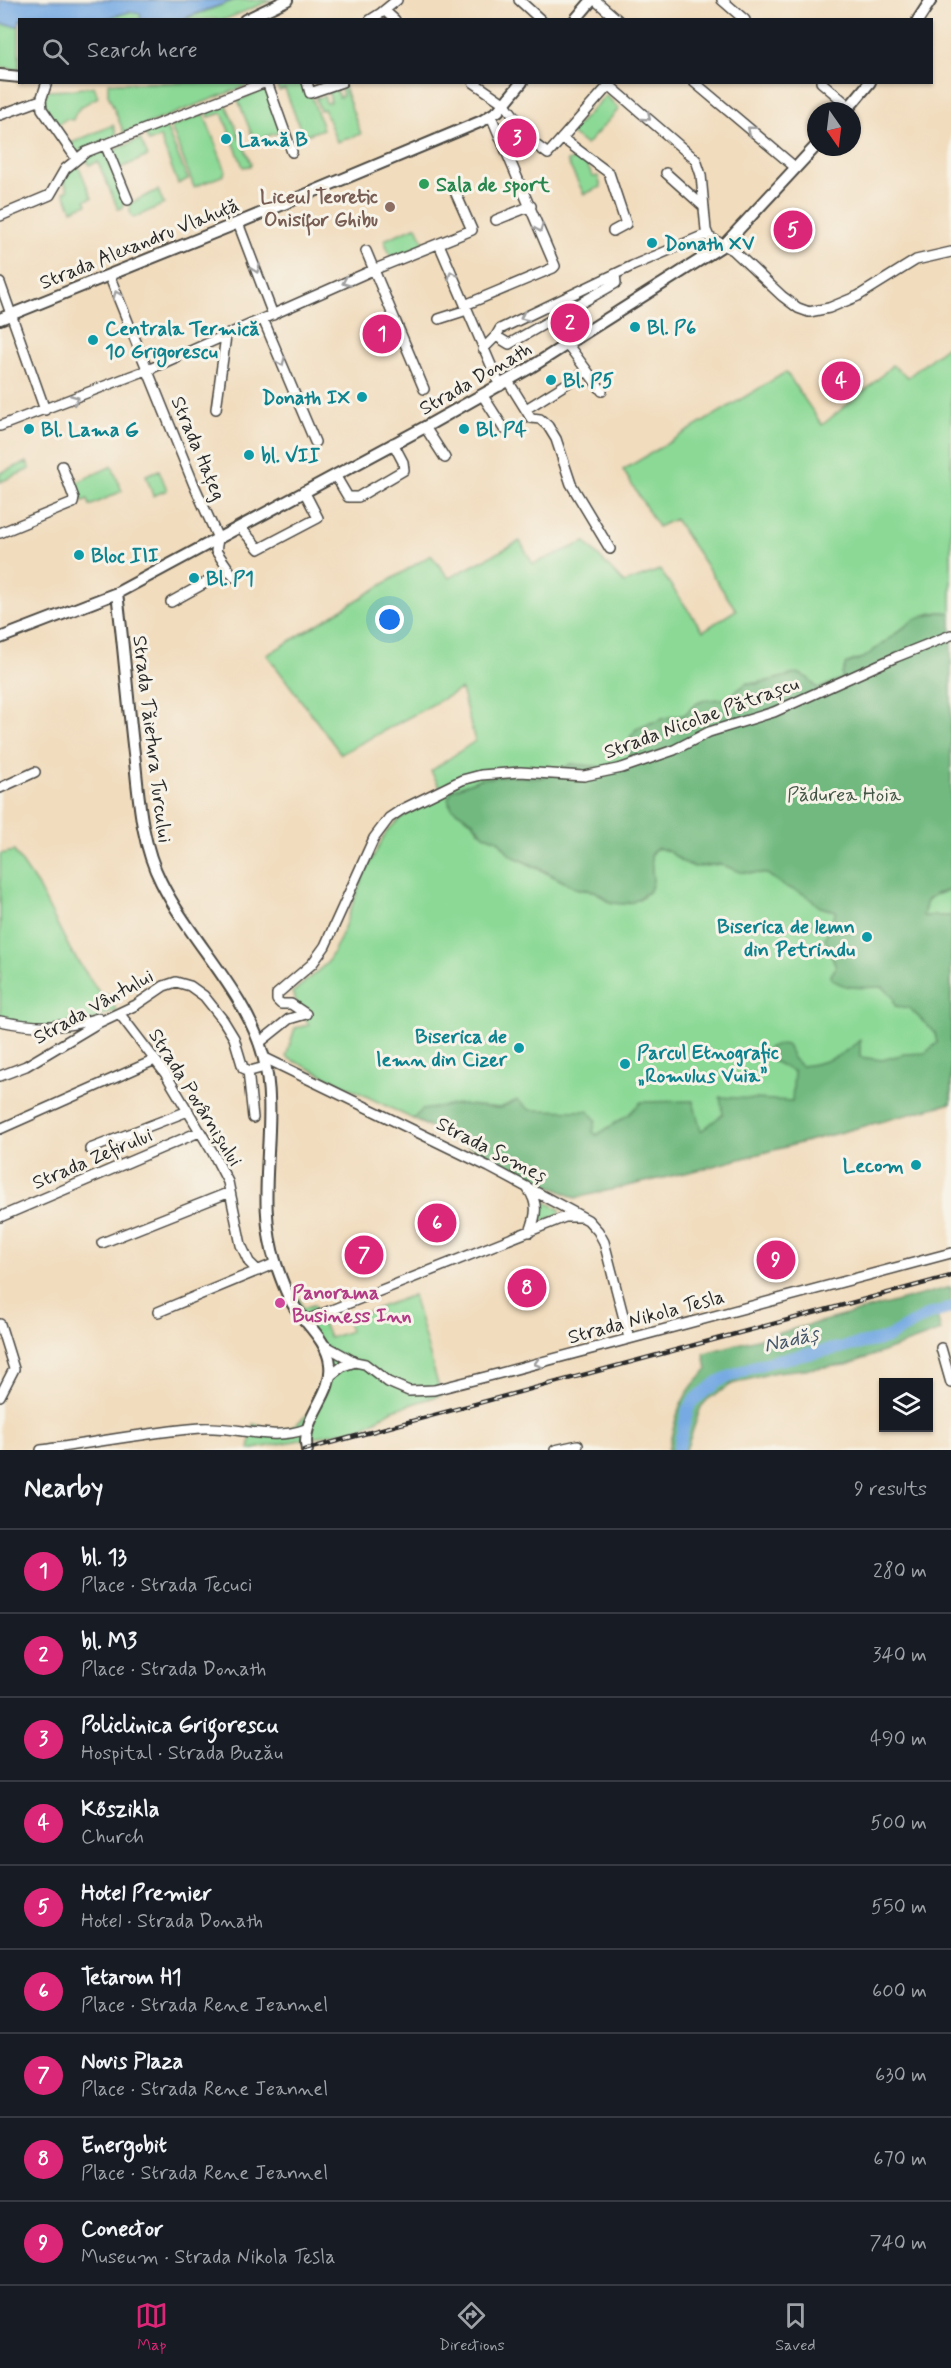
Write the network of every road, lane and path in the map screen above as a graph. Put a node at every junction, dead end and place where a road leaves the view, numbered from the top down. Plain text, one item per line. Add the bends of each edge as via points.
1 (287, 0) edge
2 (397, 0) edge
3 (519, 0) edge
4 (594, 0) edge
5 (722, 0) edge
6 (932, 0) edge
7 (385, 11) junction
8 (249, 18) edge
9 (373, 18) edge
10 (393, 18) edge
11 (540, 18) edge
12 (577, 18) edge
13 (616, 18) edge
14 (743, 18) edge
15 (919, 18) edge
16 (0, 75) edge
17 (18, 77) edge
18 (45, 84) edge
19 (263, 84) edge
20 (266, 84) edge
21 (308, 84) edge
22 (336, 84) edge
23 (476, 84) edge
24 (520, 84) edge
25 (696, 84) edge
26 (822, 84) edge
27 (868, 84) edge
28 (41, 100) junction
29 (841, 102) edge
30 (854, 102) edge
31 (505, 104) junction
32 (0, 115) edge
33 (491, 116) junction
34 (562, 138) junction
35 (105, 144) junction
36 (292, 152) dead end
37 (807, 156) edge
38 (76, 158) junction
39 (796, 168) junction
40 (666, 173) dead end
41 (453, 187) dead end
42 (128, 200) dead end
43 (531, 206) junction
44 (704, 207) junction
45 (0, 216) edge
46 (496, 220) dead end
47 (238, 223) junction
48 (613, 231) dead end
49 (707, 234) junction
50 (440, 244) junction
51 (725, 244) junction
52 (366, 251) dead end
53 (951, 252) edge
54 (373, 270) junction
55 (615, 274) junction
56 (109, 275) junction
57 (0, 283) edge
58 (466, 308) junction
59 (11, 315) junction
60 (273, 315) junction
61 (0, 319) edge
62 (263, 319) junction
63 (440, 319) dead end
64 (226, 336) junction
65 (496, 336) junction
66 (568, 345) junction
67 (483, 349) junction
68 (147, 370) junction
69 (587, 371) junction
70 (504, 384) junction
71 (424, 389) dead end
72 (602, 392) dead end
73 (483, 396) junction
74 (216, 409) dead end
75 (526, 409) junction
76 (45, 410) junction
77 (0, 426) edge
78 (425, 427) junction
79 (504, 429) dead end
80 (315, 442) dead end
81 (393, 443) junction
82 (445, 458) dead end
83 (62, 466) dead end
84 (335, 475) junction
85 (304, 491) junction
86 (240, 527) junction
87 (0, 533) edge
88 (218, 539) junction
89 (610, 549) dead end
90 (223, 573) dead end
91 (234, 577) dead end
92 (117, 593) junction
93 (171, 602) dead end
94 (951, 635) edge
95 (0, 638) edge
96 (35, 772) dead end
97 (0, 788) edge
98 (116, 1014) junction
99 (0, 1021) edge
100 (259, 1043) junction
101 (155, 1060) junction
102 (264, 1062) junction
103 (248, 1070) junction
104 (0, 1076) edge
105 (188, 1111) junction
106 (253, 1118) dead end
107 (0, 1130) edge
108 (199, 1132) junction
109 (90, 1149) dead end
110 (527, 1187) junction
111 (230, 1192) junction
112 (0, 1217) edge
113 (583, 1217) junction
114 (530, 1232) junction
115 (102, 1243) dead end
116 (951, 1253) edge
117 (276, 1263) junction
118 (258, 1271) junction
119 (158, 1312) dead end
120 (304, 1321) junction
121 (0, 1324) edge
122 (629, 1338) junction
123 (324, 1345) junction
124 (941, 1348) dead end
125 (12, 1362) junction
126 (355, 1362) junction
127 (0, 1364) edge
128 (330, 1376) junction
129 (951, 1383) edge
130 (0, 1396) edge
131 (306, 1429) junction
132 (578, 1445) dead end
133 (40, 1450) edge
134 (308, 1450) edge
135 (555, 1450) edge

1 - 8 main road
2 - 7 street
3 - 11 street
4 - 12 main road
4 - 13 street
5 - 14 street
6 - 15 main road
7 - 9 street
7 - 10 street
16 - 17 main road
18 - 28 street
19 - 35 street
20 - 36 street
21 - 22 street via 310,93
23 - 31 street
24 - 31 main road, Strada Alexandru Vlahuță
39 -> 25 street
26 - 29 street
27 - 30 main road
28 - 32 street
28 - 38 street via 42,109
31 - 33 main road, Strada Alexandru Vlahuță
31 - 34 street via 543,152 552,152
33 - 43 street
33 - 47 main road, Strada Alexandru Vlahuță
34 -> 44 street via 609,85 696,160
34 - 48 street via 609,173 627,224
35 - 38 street
35 - 42 street
37 - 39 main road, Strada Donath
38 - 45 street via 60,175 50,195
39 - 51 main road, Strada Donath
40 - 44 street
41 - 50 street via 472,230
43 - 46 street
43 -> 58 street via 555,266
44 - 49 street
47 - 56 main road, Strada Alexandru Vlahuță
47 -> 60 street
49 - 51 street
49 - 55 street
50 - 54 street
58 -> 50 street
51 - 53 street via 782,296 809,312 853,298 916,260
51 - 66 main road, Strada Donath
52 - 54 street
54 -> 60 street
54 - 71 street
55 -> 65 street via 500,329
55 - 65 street via 616,283 509,344
56 - 59 main road, Strada Alexandru Vlahuță
68 -> 56 street, Strada Hațeg
57 - 59 street
58 - 63 street
58 - 67 street
59 - 61 main road, Strada Alexandru Vlahuță
59 - 76 street
60 - 62 street
62 - 64 street
62 -> 80 street
64 - 68 street
64 - 74 street
65 - 67 street
66 - 69 street
66 - 70 main road, Strada Donath
67 - 70 street
76 -> 68 street
68 - 88 street, Strada Hațeg
69 - 72 street
69 - 75 street
70 - 73 main road, Strada Donath
70 - 75 street
73 - 78 main road, Strada Donath
73 - 79 street
75 - 89 street via 531,417 548,426 556,439 571,484
76 - 77 street
78 - 81 main road, Strada Donath
78 - 82 street
81 - 84 main road, Strada Donath
81 - 84 street via 404,470 368,492 348,497
83 - 87 street via 73,503
84 - 85 main road, Strada Donath
85 - 86 main road, Strada Donath
85 - 86 street via 318,518 259,549
86 - 88 main road, Strada Donath
88 - 91 street, Strada Hațeg via 216,551
88 - 92 main road, Strada Donath
90 - 93 street
92 - 95 main road, Strada Donath
92 - 100 main road, Strada Tăietura Turcului via 142,824 149,850 160,882 243,1010
94 - 100 street, Strada Nicolae Pătrașcu via 774,712 709,732 674,750 622,768 584,776 520,772 481,775 400,810 374,838 325,946 312,964 277,994 281,1004 291,1004 306,1014 289,1019
96 - 97 street
98 - 99 street via 67,1026
98 - 101 street, Strada Povârnișului
98 - 103 street, Strada Vântului via 164,986 176,982 190,986 204,996 227,1026 243,1068
98 - 104 street, Strada Vântului via 26,1066
100 - 102 main road, Strada Tăietura Turcului
101 - 105 street, Strada Povârnișului
101 - 107 street
102 - 103 street
102 - 110 street, Strada Someș
102 - 117 main road, Strada Tăietura Turcului via 268,1162 265,1212
103 - 106 street, Strada Vântului
105 - 108 street, Strada Povârnișului
105 - 109 street
108 - 111 street, Strada Povârnișului via 218,1162
108 - 112 street, Strada Zefirului
110 - 113 street, Strada Someș
110 - 114 street via 536,1209
111 - 115 street
111 - 118 street, Strada Povârnișului via 241,1245
113 - 114 street via 567,1216
113 - 122 street, Strada Someș via 604,1242
114 - 120 street
116 - 122 street, Strada Nikola Tesla
117 - 118 street
117 - 120 main road, Strada Tăietura Turcului
118 - 119 street
120 - 123 main road, Strada Tăietura Turcului
121 - 125 street
122 -> 126 street, Strada Nikola Tesla via 423,1392 396,1386 365,1364
123 - 126 street, Strada Nikola Tesla
123 - 128 main road, Strada Tăietura Turcului
124 - 129 street
125 - 127 street
125 - 130 street via 13,1372
126 - 128 street
128 - 131 main road
131 - 133 street via 273,1436 202,1428
131 - 134 main road
132 - 135 street

